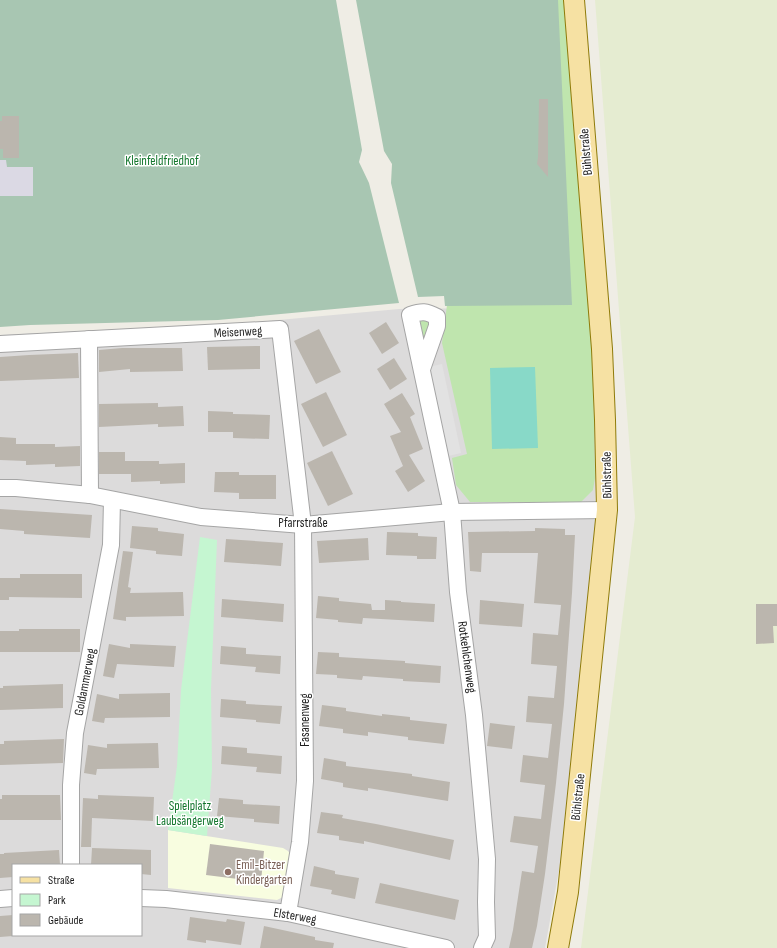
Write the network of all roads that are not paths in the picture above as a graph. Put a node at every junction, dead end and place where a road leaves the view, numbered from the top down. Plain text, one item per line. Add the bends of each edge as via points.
1 (574, 0) edge
2 (89, 339) junction
3 (0, 344) edge
4 (422, 369) junction
5 (0, 488) edge
6 (90, 495) junction
7 (112, 500) junction
8 (608, 510) junction
9 (452, 512) junction
10 (303, 525) junction
11 (71, 864) edge
12 (0, 898) edge
13 (12, 898) edge
14 (142, 898) edge
15 (288, 913) junction
16 (446, 948) edge
17 (482, 948) edge
18 (558, 948) edge

1 - 8 main road, Bühlstraße via 602,349
2 - 3 street, Meisenweg
2 - 6 street
2 - 10 street, Meisenweg via 280,329
4 - 4 street, Rotkehlchenweg via 437,326 436,317 430,313 409,311
4 - 9 street, Rotkehlchenweg
5 - 6 street, Pfarrstraße
6 - 7 street, Pfarrstraße
7 - 10 street, Pfarrstraße via 201,517
7 - 11 street, Goldammerweg via 111,545 76,733 71,785
8 - 9 street, Pfarrstraße
8 - 18 main road, Bühlstraße via 568,892
9 - 10 street, Pfarrstraße
9 - 17 street, Rotkehlchenweg via 458,592 474,715 487,859 487,937
10 - 15 street, Fasanenweg via 305,782 300,842
12 - 13 street
14 - 15 street, Elsterweg
15 - 16 street, Elsterweg

